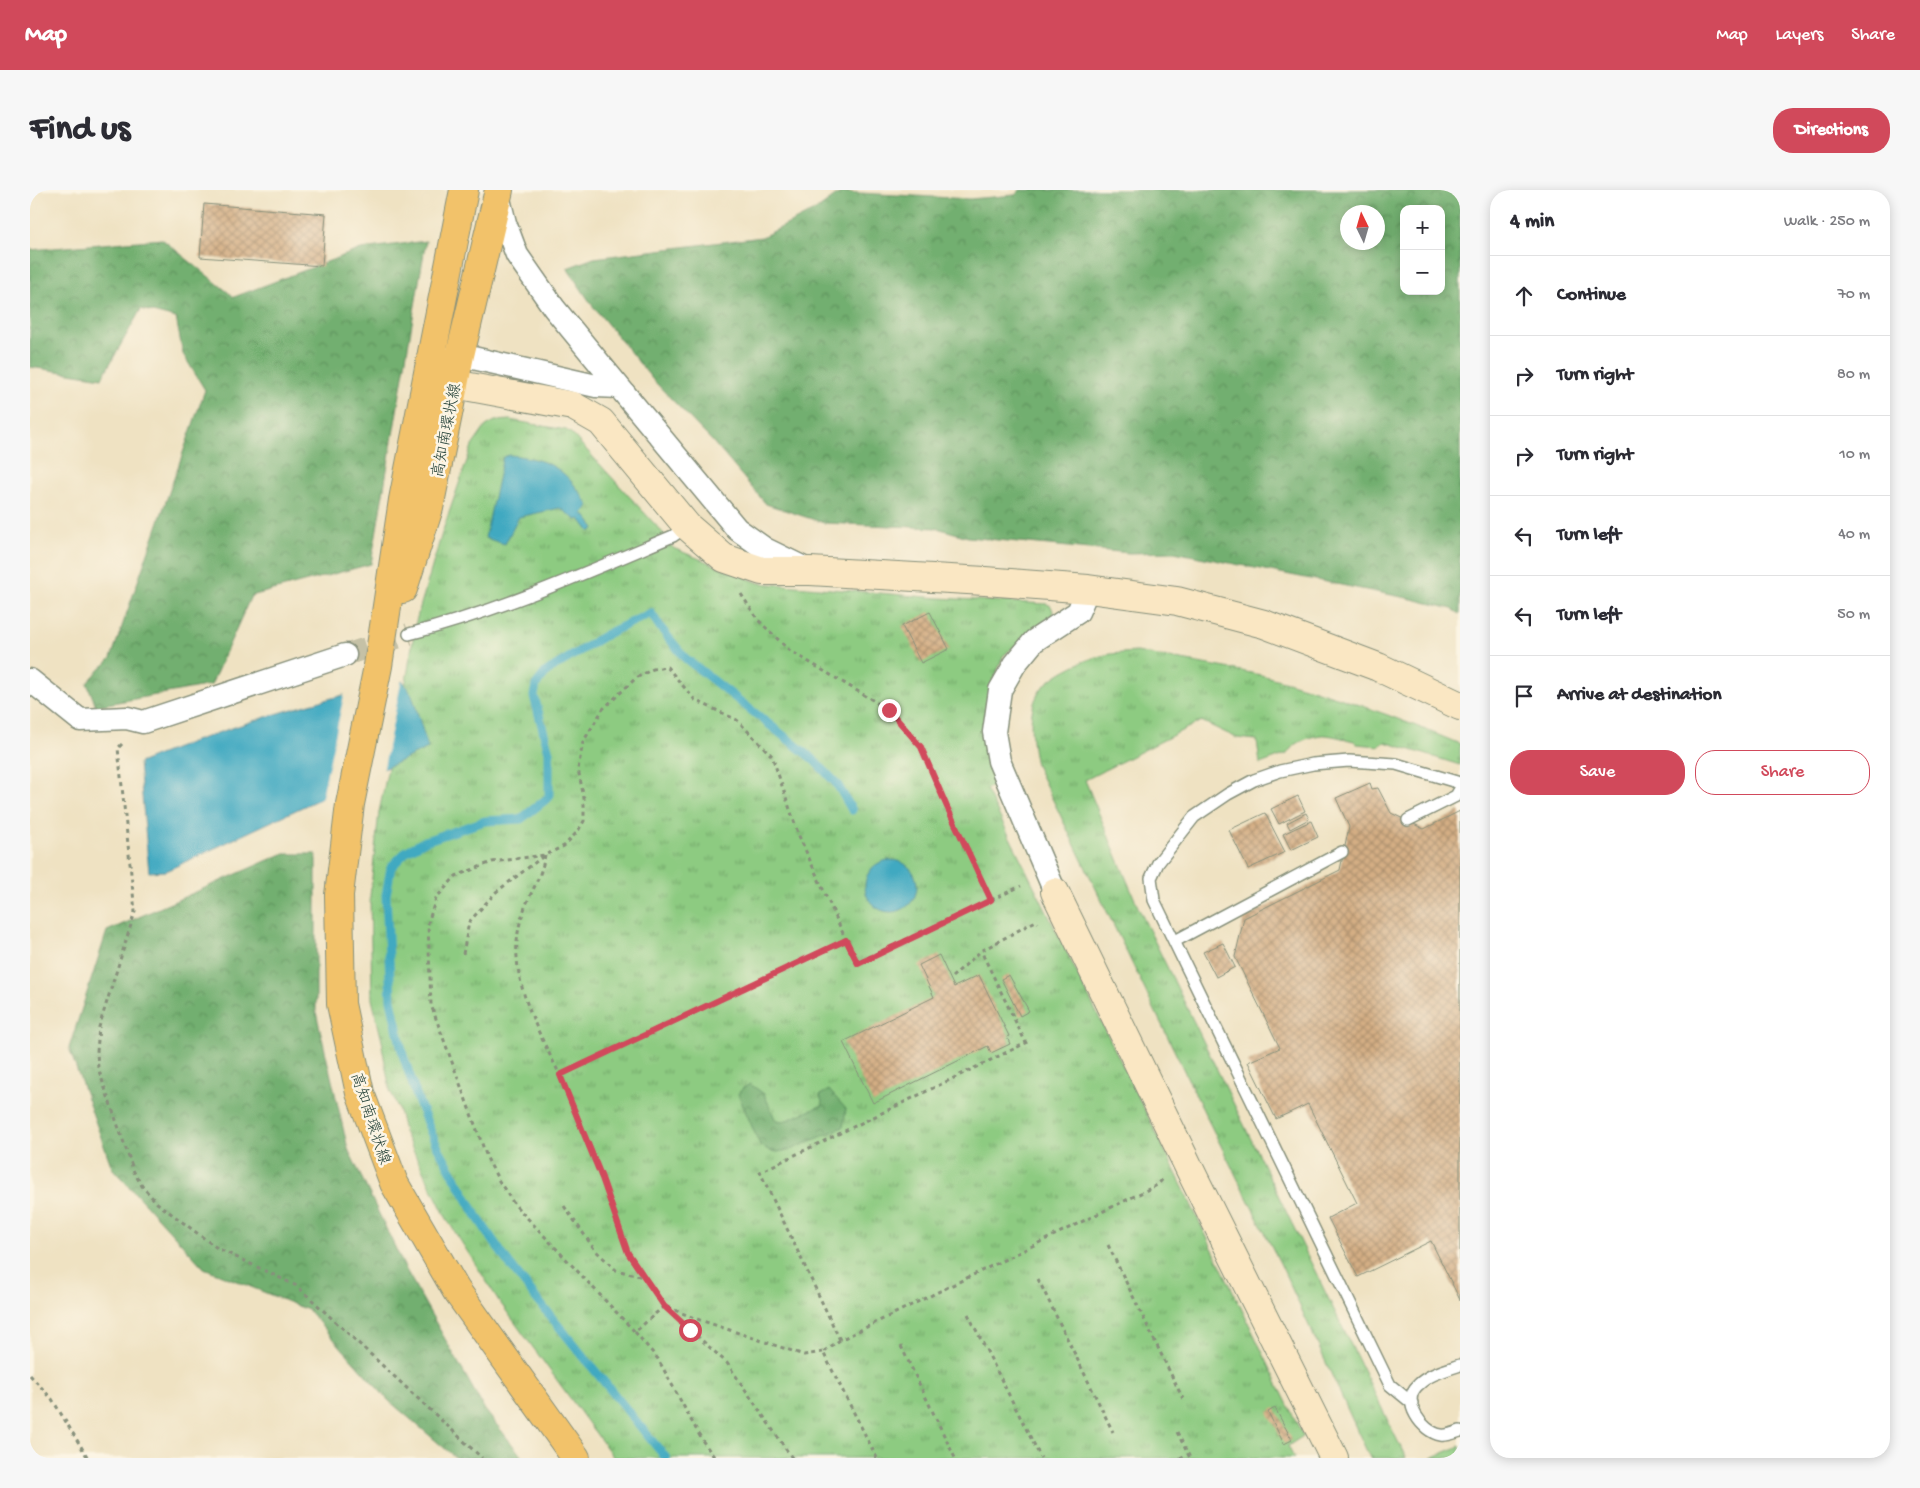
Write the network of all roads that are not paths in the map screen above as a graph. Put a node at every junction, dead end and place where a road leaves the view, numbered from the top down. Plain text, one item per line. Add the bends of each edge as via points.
1 (464, 190) edge
2 (498, 192) edge
3 (460, 355) junction
4 (428, 364) junction
5 (454, 384) junction
6 (619, 388) junction
7 (687, 526) junction
8 (810, 571) junction
9 (1088, 589) junction
10 (409, 634) tunnel mouth
11 (345, 656) tunnel mouth
12 (378, 666) junction
13 (30, 680) edge
14 (1460, 706) edge
15 (1460, 783) edge
16 (1460, 789) edge
17 (1408, 820) dead end
18 (1342, 852) dead end
19 (1055, 892) joint
20 (1175, 941) junction
21 (1460, 1365) edge
22 (1412, 1403) junction
23 (1460, 1431) edge
24 (576, 1458) edge
25 (1334, 1458) edge

1 - 4 main road, 高知南環状線
2 - 3 main road, 高知南環状線
2 - 6 street via 517,255 554,308
3 - 4 street
3 - 5 main road, 高知南環状線
3 - 6 street via 596,386
4 - 5 street
4 - 12 main road, 高知南環状線
5 - 7 street via 573,406 601,422
5 - 12 main road, 高知南環状線 via 429,508
6 - 8 street via 737,528 765,549
7 - 8 street via 724,558 762,571
7 - 10 lane via 673,536 567,581
8 - 9 street
9 - 14 street via 1177,601 1264,624 1378,667
9 - 19 street via 1078,612 1034,641 1015,664 1000,690 994,732 999,761
11 - 13 street via 143,722 126,718 80,720
12 - 24 main road, 高知南環状線 via 350,804 339,895 341,1004 360,1093 394,1183 456,1290
15 - 20 lane via 1396,764 1348,761 1280,771 1228,794 1194,817 1158,863 1151,878 1154,900
16 - 17 lane via 1456,796
18 - 20 lane
19 - 25 street
20 - 22 lane via 1390,1385
21 - 22 lane via 1417,1385 1412,1393
22 - 23 lane via 1424,1428 1441,1435

